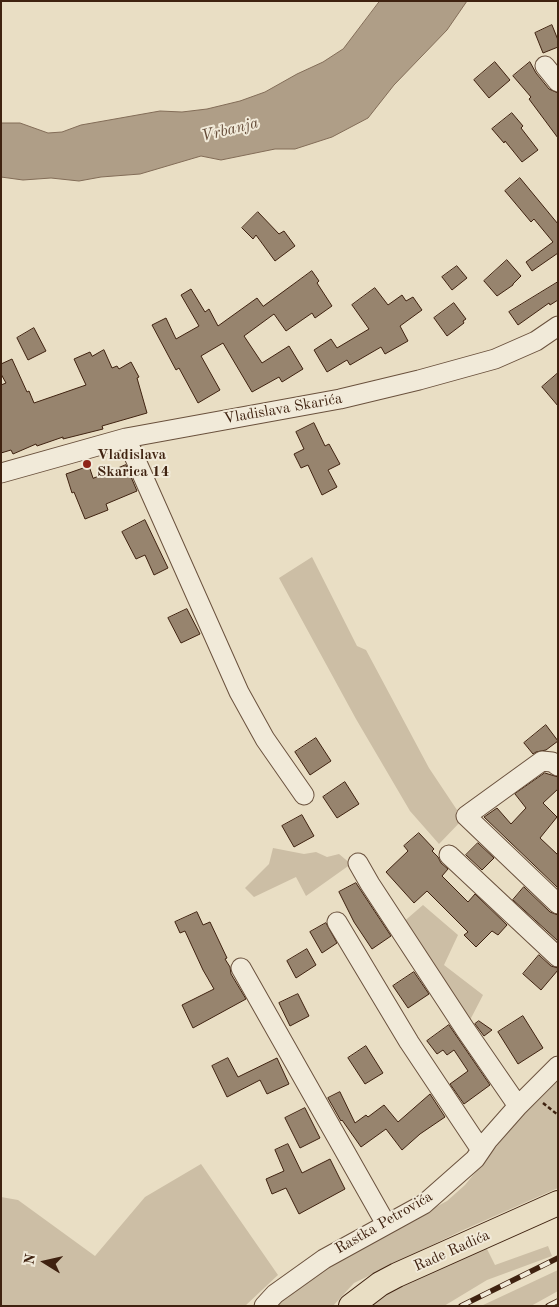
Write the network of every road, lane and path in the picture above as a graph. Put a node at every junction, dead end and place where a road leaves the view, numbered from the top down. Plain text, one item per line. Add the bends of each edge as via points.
1 (545, 66) dead end
2 (558, 82) edge
3 (558, 326) edge
4 (126, 438) junction
5 (1, 473) edge
6 (558, 766) edge
7 (304, 794) dead end
8 (449, 855) dead end
9 (358, 863) dead end
10 (558, 904) edge
11 (337, 922) dead end
12 (558, 957) edge
13 (241, 968) dead end
14 (558, 1066) edge
15 (518, 1106) junction
16 (481, 1150) junction
17 (558, 1203) edge
18 (386, 1224) junction
19 (264, 1306) edge
20 (351, 1306) edge

1 - 2 street
3 - 4 street, Vladislava Skarića via 536,341 495,359 419,380 340,399
4 - 5 street, Vladislava Skarića
4 - 7 street via 239,692 265,739
6 - 10 street via 542,761 466,816
8 - 12 street
9 - 15 street
11 - 16 street via 408,1042
13 - 18 street
14 - 15 street, Rastka Petrovića
15 - 16 street, Rastka Petrovića
16 - 18 street, Rastka Petrovića via 475,1160 424,1204
17 - 20 main road, Rade Radića via 380,1284
18 - 19 street, Rastka Petrovića via 324,1259 275,1294

